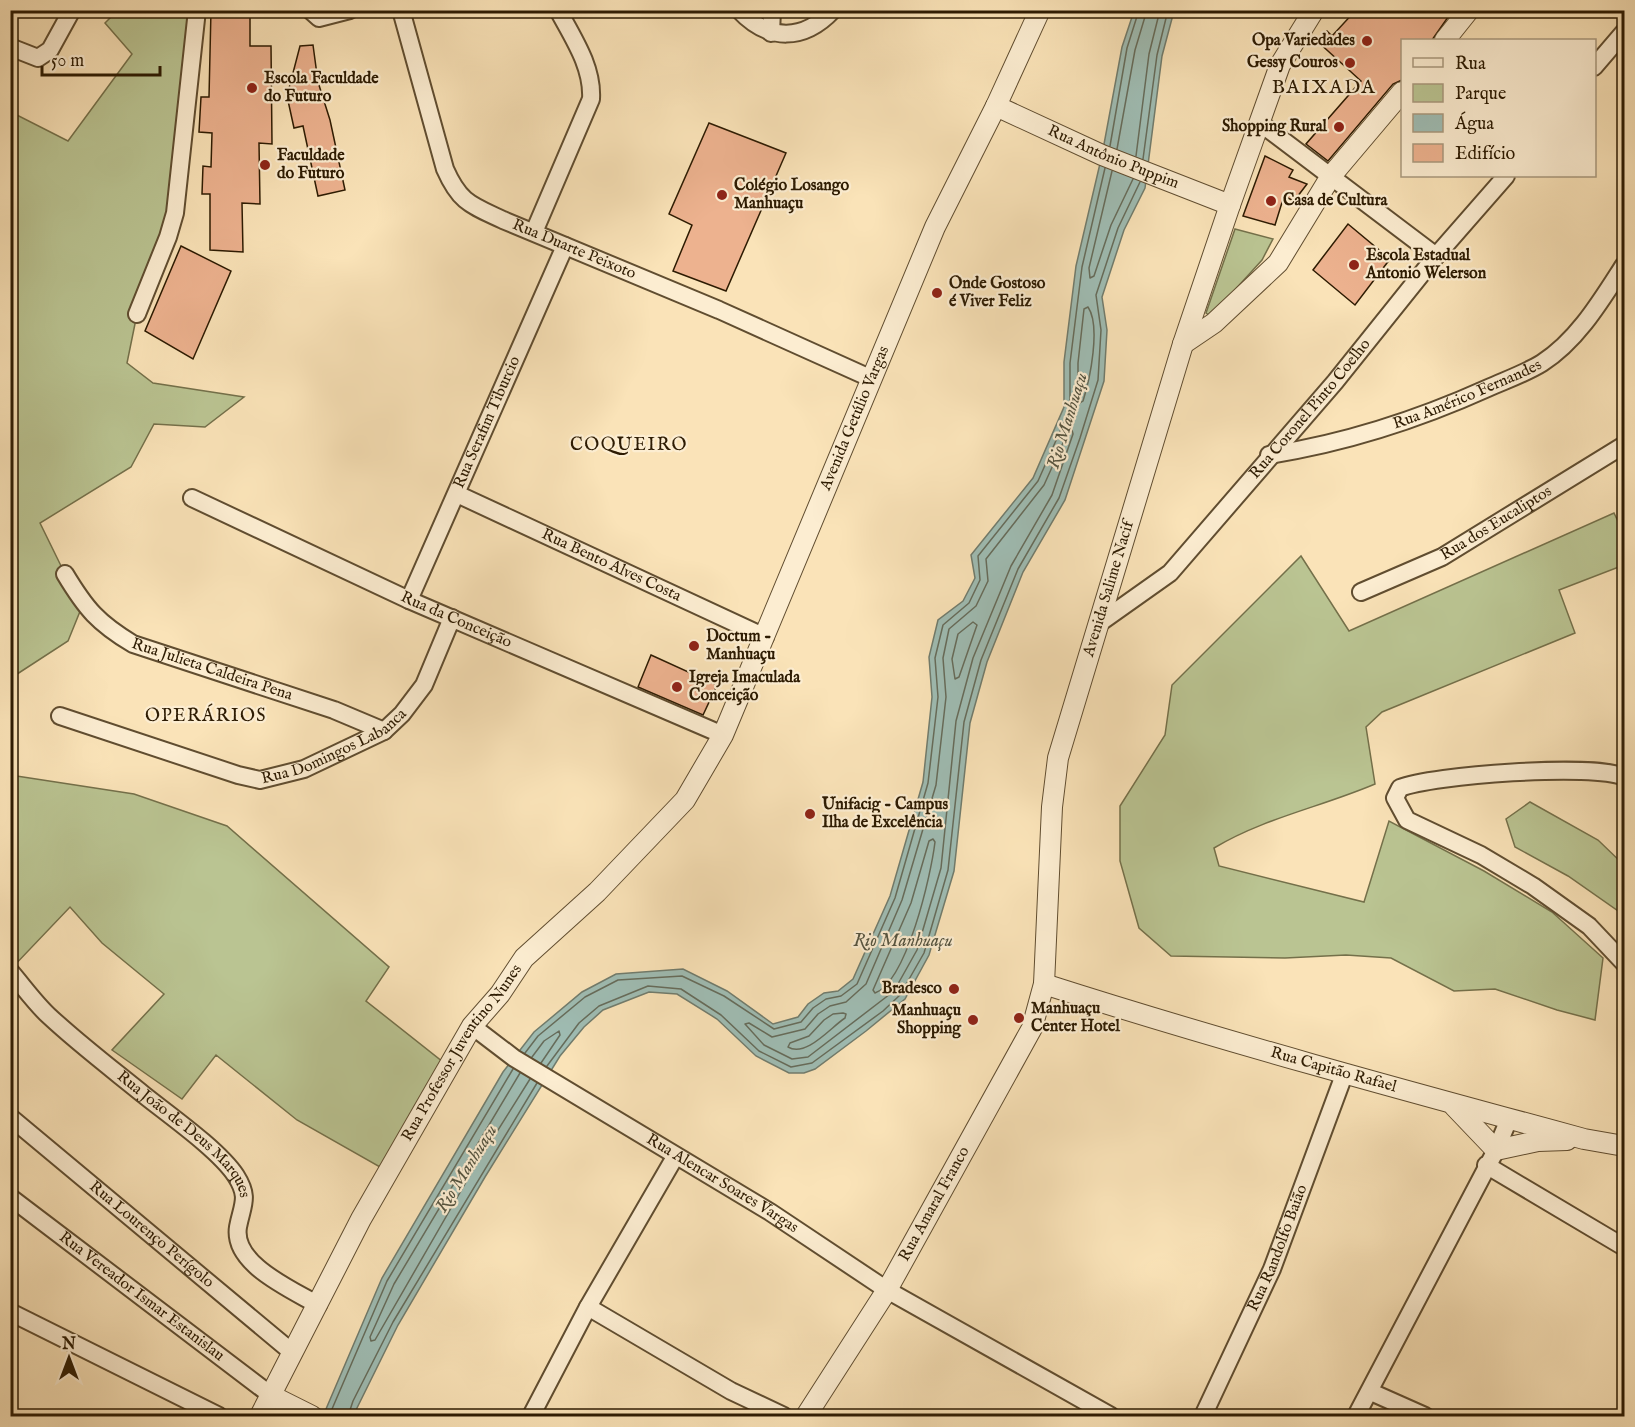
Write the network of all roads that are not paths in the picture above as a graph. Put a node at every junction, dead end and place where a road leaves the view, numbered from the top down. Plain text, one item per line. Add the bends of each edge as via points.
1 (72, 10) edge
2 (197, 10) edge
3 (310, 10) edge
4 (350, 10) edge
5 (401, 10) edge
6 (558, 10) edge
7 (739, 10) edge
8 (772, 10) edge
9 (833, 10) edge
10 (1040, 10) edge
11 (1314, 10) edge
12 (1469, 10) edge
13 (1624, 32) edge
14 (771, 33) junction
15 (1446, 39) edge
16 (10, 47) edge
17 (1596, 66) edge
18 (1401, 93) edge
19 (996, 106) junction
20 (1260, 123) junction
21 (1331, 176) junction
22 (1505, 177) edge
23 (1230, 205) junction
24 (534, 232) junction
25 (565, 246) junction
26 (1436, 256) junction
27 (1624, 265) edge
28 (137, 314) dead end
29 (1183, 344) junction
30 (870, 378) junction
31 (1624, 445) edge
32 (1269, 455) junction
33 (457, 494) junction
34 (192, 498) dead end
35 (65, 574) dead end
36 (1361, 592) dead end
37 (409, 600) junction
38 (452, 618) junction
39 (1098, 624) junction
40 (765, 637) junction
41 (60, 716) dead end
42 (384, 731) junction
43 (723, 735) junction
44 (1624, 777) edge
45 (1624, 963) edge
46 (10, 971) edge
47 (1044, 984) junction
48 (472, 1026) junction
49 (1344, 1075) junction
50 (1452, 1104) junction
51 (10, 1117) edge
52 (1509, 1119) junction
53 (1584, 1139) junction
54 (1624, 1146) edge
55 (675, 1157) junction
56 (1491, 1157) junction
57 (10, 1197) edge
58 (1624, 1247) edge
59 (886, 1290) junction
60 (318, 1305) junction
61 (588, 1307) junction
62 (10, 1312) edge
63 (293, 1353) junction
64 (1371, 1392) junction
65 (272, 1396) junction
66 (1089, 1411) edge
67 (219, 1416) edge
68 (260, 1416) edge
69 (312, 1416) edge
70 (531, 1416) edge
71 (784, 1416) edge
72 (806, 1416) edge
73 (1111, 1416) edge
74 (1203, 1416) edge
75 (1356, 1416) edge
76 (1425, 1416) edge

1 - 16 street via 50,50 38,58
2 - 28 street via 175,213
3 - 4 street via 319,18
5 - 24 street, Rua Duarte Peixoto via 445,169 456,193 473,206
6 - 24 street via 586,66 592,83 591,99
7 - 14 street
8 - 14 street
9 - 14 street via 819,25 797,33
10 - 19 street, Avenida Getúlio Vargas
11 - 20 street via 1280,65
12 - 15 street
13 - 17 street
18 - 21 street
19 - 23 street, Rua Antônio Puppim via 1161,180
19 - 30 street, Avenida Getúlio Vargas via 935,227
20 - 21 street
20 - 23 street, Avenida Salime Nacif
21 - 26 street
21 - 29 street via 1278,263 1214,323
22 - 26 street, Rua Coronel Pinto Coelho
23 - 29 street, Avenida Salime Nacif
24 - 25 street, Rua Duarte Peixoto
25 - 30 street, Rua Duarte Peixoto
25 - 33 street, Rua Serafim Tiburcio
26 - 32 street, Rua Coronel Pinto Coelho via 1369,342
27 - 32 street, Rua Américo Fernandes via 1589,316 1543,362 1459,401 1375,433 1323,447
29 - 39 street, Avenida Salime Nacif
30 - 40 street, Avenida Getúlio Vargas
31 - 36 street, Rua dos Eucaliptos via 1442,557
32 - 39 street, Rua Coronel Pinto Coelho via 1170,573
33 - 37 street, Rua Serafim Tiburcio
33 - 40 street, Rua Bento Alves Costa
34 - 37 street, Rua da Conceição
35 - 42 street, Rua Julieta Caldeira Pena via 83,604 105,627 133,644 334,710
37 - 38 street, Rua da Conceição
38 - 42 street, Rua Domingos Labanca via 424,685
38 - 43 street, Rua da Conceição
39 - 47 street, Avenida Salime Nacif via 1058,758
40 - 43 street, Avenida Getúlio Vargas
41 - 42 street, Rua Domingos Labanca via 260,780 304,769
43 - 48 street, Rua Professor Juventino Nunes via 685,800 597,892 524,958
44 - 45 street via 1544,770 1476,775 1414,782 1400,788 1395,798 1407,820 1533,886 1589,926
46 - 60 street, Rua João de Deus Marques via 48,1015 235,1174 246,1204 238,1228 243,1255
47 - 49 street, Rua Capitão Rafael
47 - 59 street, Rua Amaral Franco via 1032,1028 1019,1054
48 - 55 street, Rua Alencar Soares Vargas via 506,1053
48 - 60 street, Rua Professor Juventino Nunes via 360,1219
49 - 50 street, Rua Capitão Rafael
49 - 74 street, Rua Randolfo Baião via 1272,1269
50 - 52 street, Rua Capitão Rafael
50 - 56 street
51 - 63 street, Rua Lourenço Perígolo
52 - 53 street, Rua Capitão Rafael
52 - 56 street
53 - 54 street, Rua Capitão Rafael
53 - 56 street via 1538,1141
55 - 59 street, Rua Alencar Soares Vargas via 770,1212
55 - 61 street
56 - 58 street
56 - 64 street
57 - 65 street, Rua Vereador Ismar Estanislau
59 - 66 street, Rua Alencar Soares Vargas
59 - 72 street, Rua Amaral Franco
60 - 63 street, Rua Professor Juventino Nunes
61 - 70 street
61 - 71 street via 731,1391
62 - 67 street
63 - 65 street, Rua Professor Juventino Nunes
64 - 75 street
64 - 76 street
65 - 68 street, Rua Professor Juventino Nunes
65 - 69 street
66 - 73 street, Rua Alencar Soares Vargas

